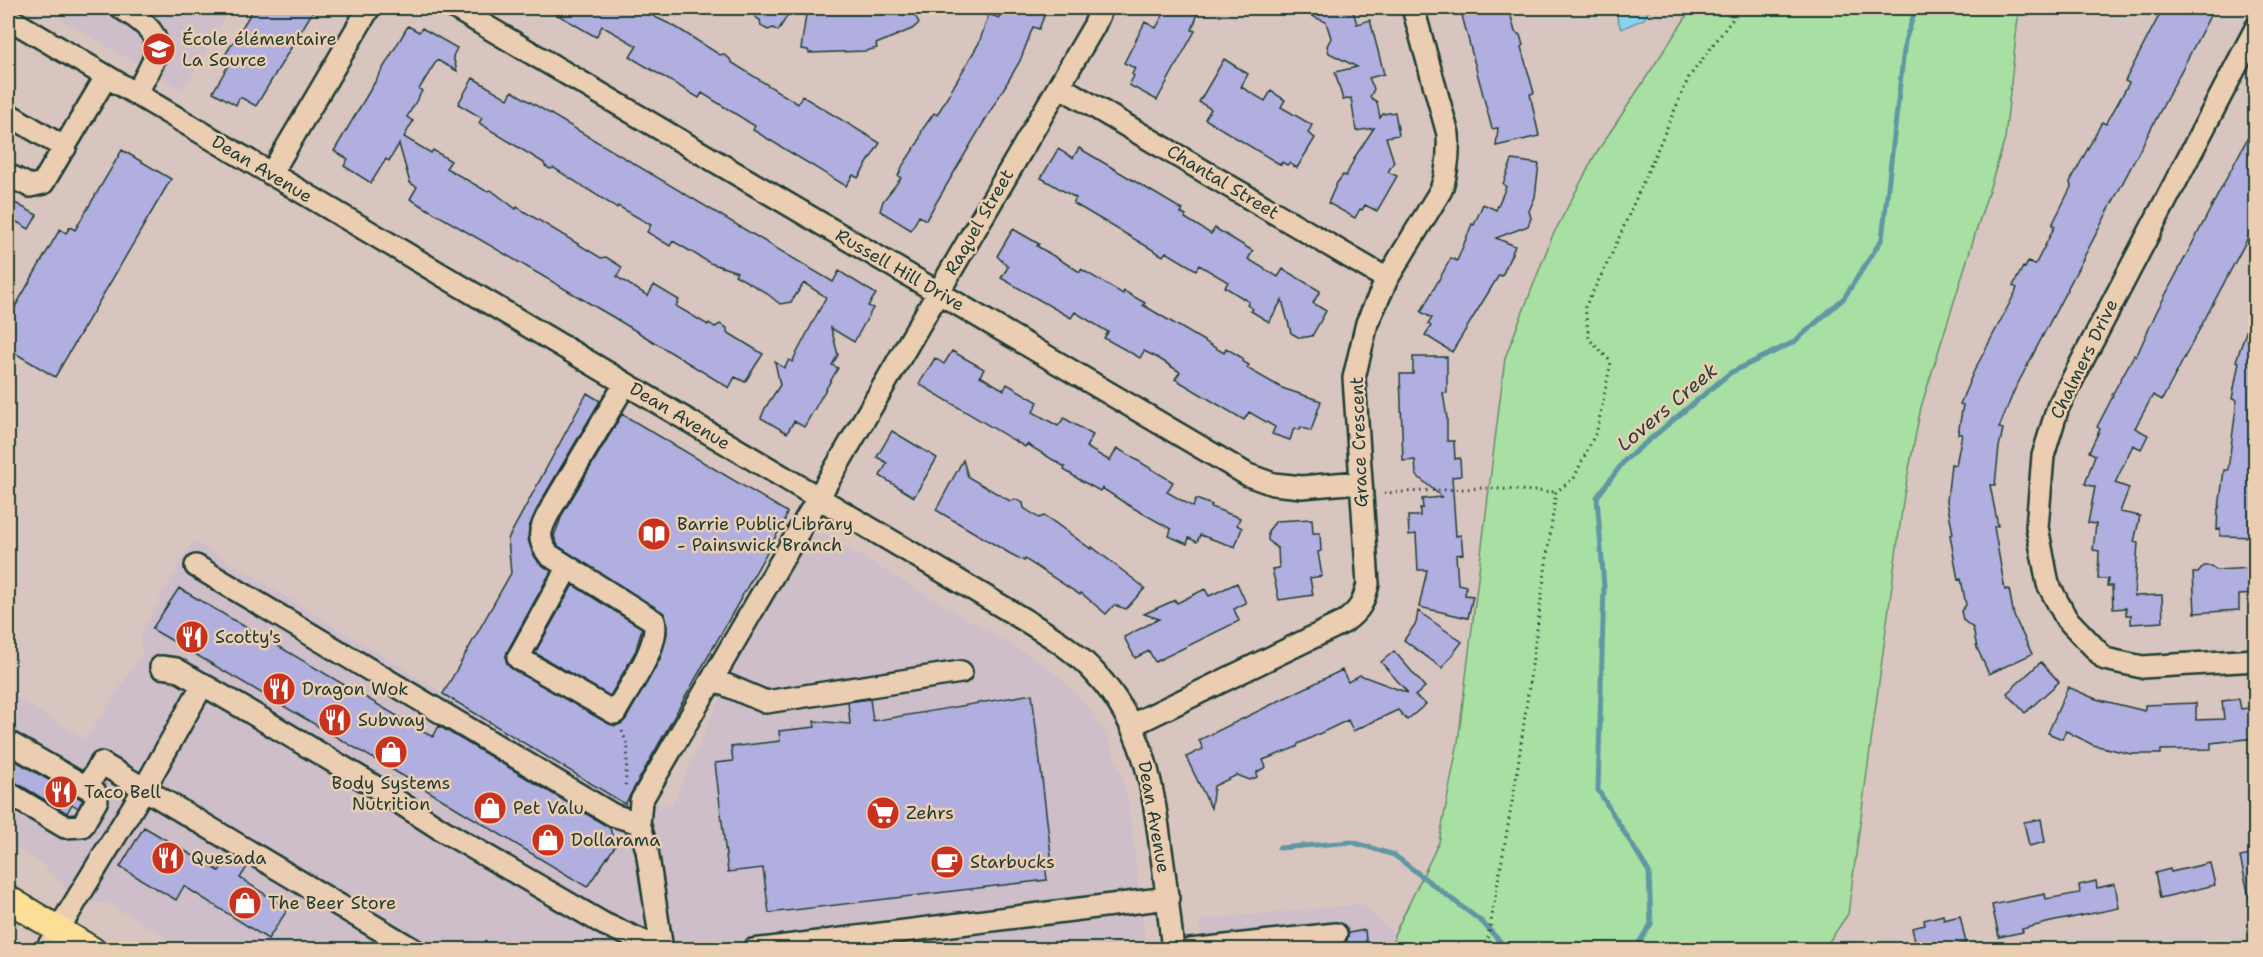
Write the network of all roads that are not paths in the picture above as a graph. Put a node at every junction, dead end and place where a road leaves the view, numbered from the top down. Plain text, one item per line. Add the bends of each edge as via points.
1 (121, 8) edge
2 (369, 8) edge
3 (455, 8) edge
4 (1102, 8) edge
5 (1413, 8) edge
6 (8, 18) edge
7 (2256, 28) edge
8 (106, 77) junction
9 (1059, 86) junction
10 (136, 94) junction
11 (8, 114) edge
12 (64, 148) junction
13 (271, 174) junction
14 (8, 175) edge
15 (1387, 279) junction
16 (939, 292) junction
17 (625, 384) junction
18 (1359, 482) junction
19 (818, 498) junction
20 (195, 567) dead end
21 (568, 567) junction
22 (2256, 660) edge
23 (161, 667) dead end
24 (961, 672) dead end
25 (712, 679) junction
26 (202, 684) junction
27 (1132, 725) junction
28 (8, 742) edge
29 (87, 787) junction
30 (144, 789) junction
31 (8, 793) edge
32 (631, 821) junction
33 (1167, 898) junction
34 (8, 899) edge
35 (1336, 934) dead end
36 (52, 940) edge
37 (1281, 945) edge
38 (663, 949) edge
39 (92, 950) edge
40 (414, 950) edge
41 (753, 950) edge
42 (1173, 950) edge
43 (1190, 950) edge

1 - 10 street via 139,18 156,37 156,52
2 - 13 street
3 - 16 street, Russell Hill Drive
4 - 9 street, Raquel Street
5 - 15 street, Grace Crescent via 1448,134 1449,155 1441,190
6 - 8 street, Dean Avenue
7 - 22 street, Chalmers Drive via 2058,407 2043,456 2037,527 2048,584 2066,618 2105,659 2142,667
8 - 10 street, Dean Avenue
8 - 12 street
9 - 15 street, Chantal Street
9 - 16 street, Raquel Street
10 - 13 street, Dean Avenue
11 - 12 street
12 - 14 street via 43,183 30,186
13 - 17 street, Dean Avenue
15 - 18 street, Grace Crescent via 1367,323 1354,378
16 - 18 street, Russell Hill Drive via 1248,475 1273,484 1302,487
16 - 19 street, Raquel Street
17 - 19 street, Dean Avenue
17 - 21 street via 543,524 542,547
18 - 27 street, Grace Crescent via 1368,584 1357,612 1344,622
19 - 25 street, Raquel Street
19 - 27 street, Dean Avenue via 1056,639 1096,674
20 - 32 street via 613,814
21 - 21 street via 654,621 654,643 615,713 518,658
23 - 26 street via 176,669
24 - 25 street via 765,702
25 - 32 street, Raquel Street
26 - 30 street
26 - 38 street via 604,924
27 - 33 street, Dean Avenue via 1155,796
28 - 29 street
29 - 30 street via 101,763
29 - 31 street via 98,800 82,826 65,827
30 - 36 street
30 - 40 street
32 - 38 street via 647,850
33 - 41 street
33 - 42 street, Dean Avenue
34 - 36 main road
35 - 37 street
36 - 39 main road
37 - 43 street

